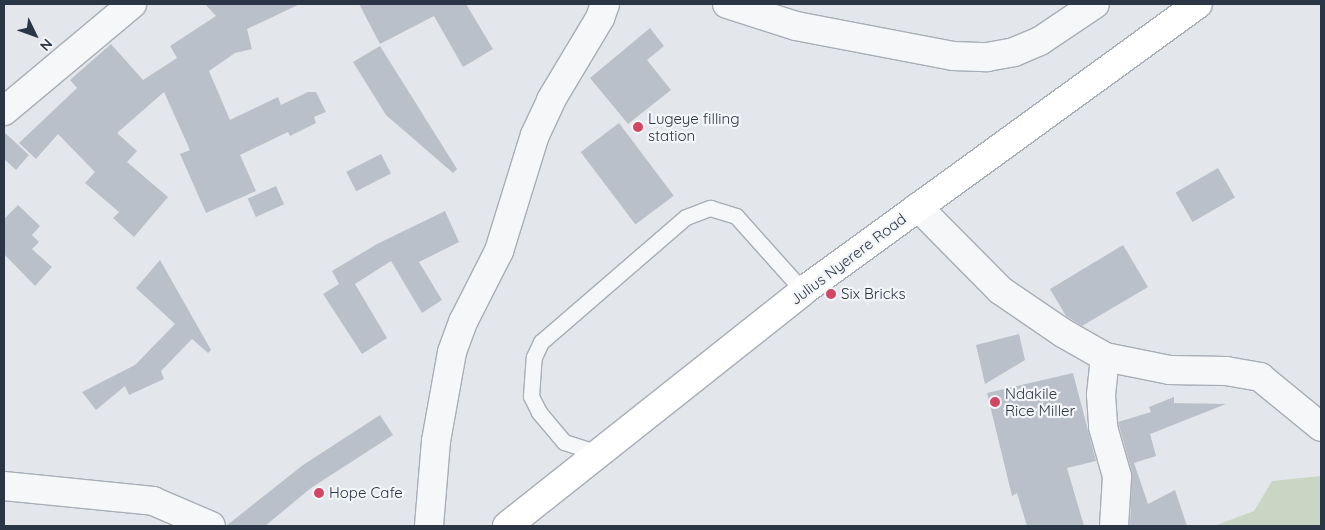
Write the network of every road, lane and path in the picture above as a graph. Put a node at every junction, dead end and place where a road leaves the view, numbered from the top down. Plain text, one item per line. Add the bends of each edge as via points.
1 (132, 4) edge
2 (605, 4) edge
3 (727, 4) edge
4 (1095, 4) edge
5 (1198, 4) edge
6 (4, 111) edge
7 (918, 207) junction
8 (803, 291) junction
9 (1105, 357) junction
10 (1321, 427) edge
11 (598, 453) junction
12 (4, 486) edge
13 (211, 526) edge
14 (429, 526) edge
15 (507, 526) edge
16 (1114, 526) edge

1 - 6 street
2 - 14 street via 535,135 499,251 463,322 452,352 436,441
3 - 4 street via 796,26 953,56 987,57 1014,52 1040,41
5 - 7 highway, Julius Nyerere Road
7 - 8 highway, Julius Nyerere Road
7 - 9 street via 1000,290 1033,316
8 - 11 highway, Julius Nyerere Road
8 - 11 lane via 736,216 710,208 686,217 542,342 534,357 531,396 539,412 564,442
9 - 10 street via 1170,370 1232,372 1260,377
9 - 16 street via 1101,395 1103,427 1117,476
11 - 15 highway, Julius Nyerere Road
12 - 13 street via 153,501

